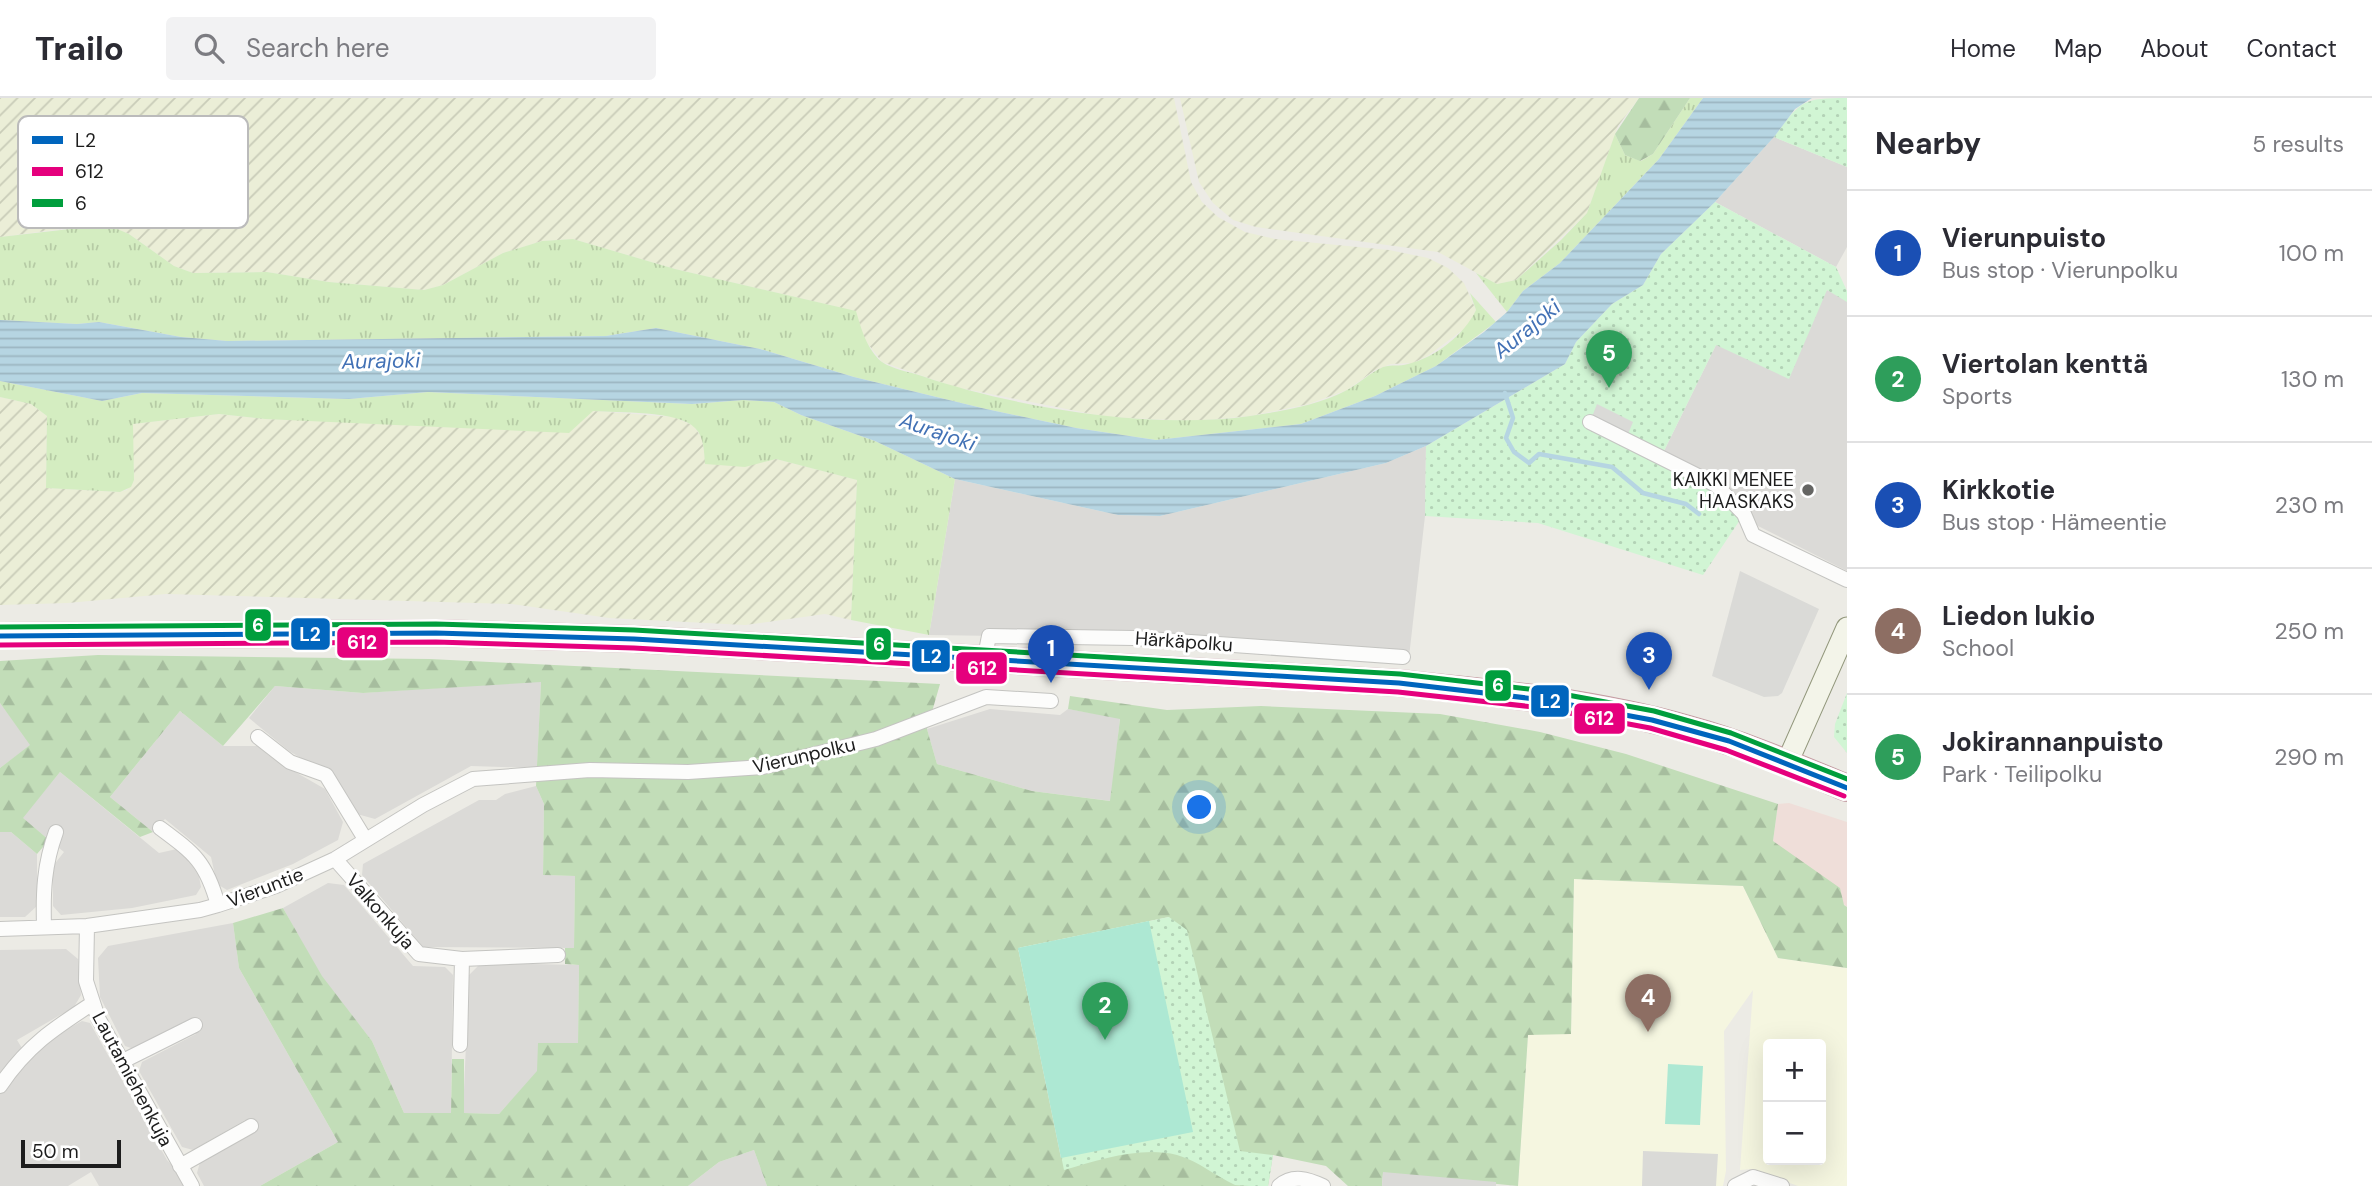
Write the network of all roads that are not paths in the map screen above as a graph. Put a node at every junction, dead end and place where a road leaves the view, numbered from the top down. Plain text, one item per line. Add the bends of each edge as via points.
1 (1590, 422) dead end
2 (1847, 580) edge
3 (1847, 628) edge
4 (0, 636) edge
5 (1404, 657) dead end
6 (985, 661) junction
7 (1051, 701) dead end
8 (258, 737) dead end
9 (1787, 763) junction
10 (508, 778) joint
11 (1847, 788) edge
12 (160, 828) dead end
13 (56, 832) dead end
14 (365, 839) junction
15 (334, 859) junction
16 (218, 905) junction
17 (44, 926) junction
18 (87, 926) junction
19 (0, 929) edge
20 (558, 955) dead end
21 (462, 959) junction
22 (93, 1003) junction
23 (195, 1025) dead end
24 (460, 1045) dead end
25 (121, 1062) junction
26 (0, 1086) edge
27 (251, 1126) dead end
28 (180, 1166) junction
29 (192, 1186) edge
30 (1279, 1186) edge
31 (1323, 1186) edge
32 (1735, 1186) edge
33 (1782, 1186) edge

1 - 2 street via 1716,485 1744,514 1753,535
3 - 9 street
4 - 6 highway via 436,633 634,639
5 - 6 street, Härkäpolku via 1134,638 989,636
6 - 9 highway via 1399,683 1507,694 1675,725
7 - 10 street, Vierunpolku via 986,697 876,739 763,767 688,772 590,770
8 - 14 street via 290,761 326,775
9 - 11 highway
10 - 14 street, Vieruntie via 473,779
12 - 16 street via 199,859 210,874
13 - 17 street via 44,870
14 - 15 street, Vieruntie
15 - 16 street, Vieruntie via 276,886
15 - 21 street, Valkonkuja via 419,954
16 - 18 street, Vieruntie
17 - 18 street, Vieruntie
17 - 19 street, Vieruntie
18 - 22 street, Lautamiehenkuja via 86,981
20 - 21 street, Valkonkuja
21 - 24 street
22 - 25 street, Lautamiehenkuja
22 - 26 street via 41,1037
23 - 25 street
25 - 28 street, Lautamiehenkuja
27 - 28 street
28 - 29 street, Lautamiehenkuja
30 - 31 street via 1298,1178
32 - 33 street via 1752,1178

